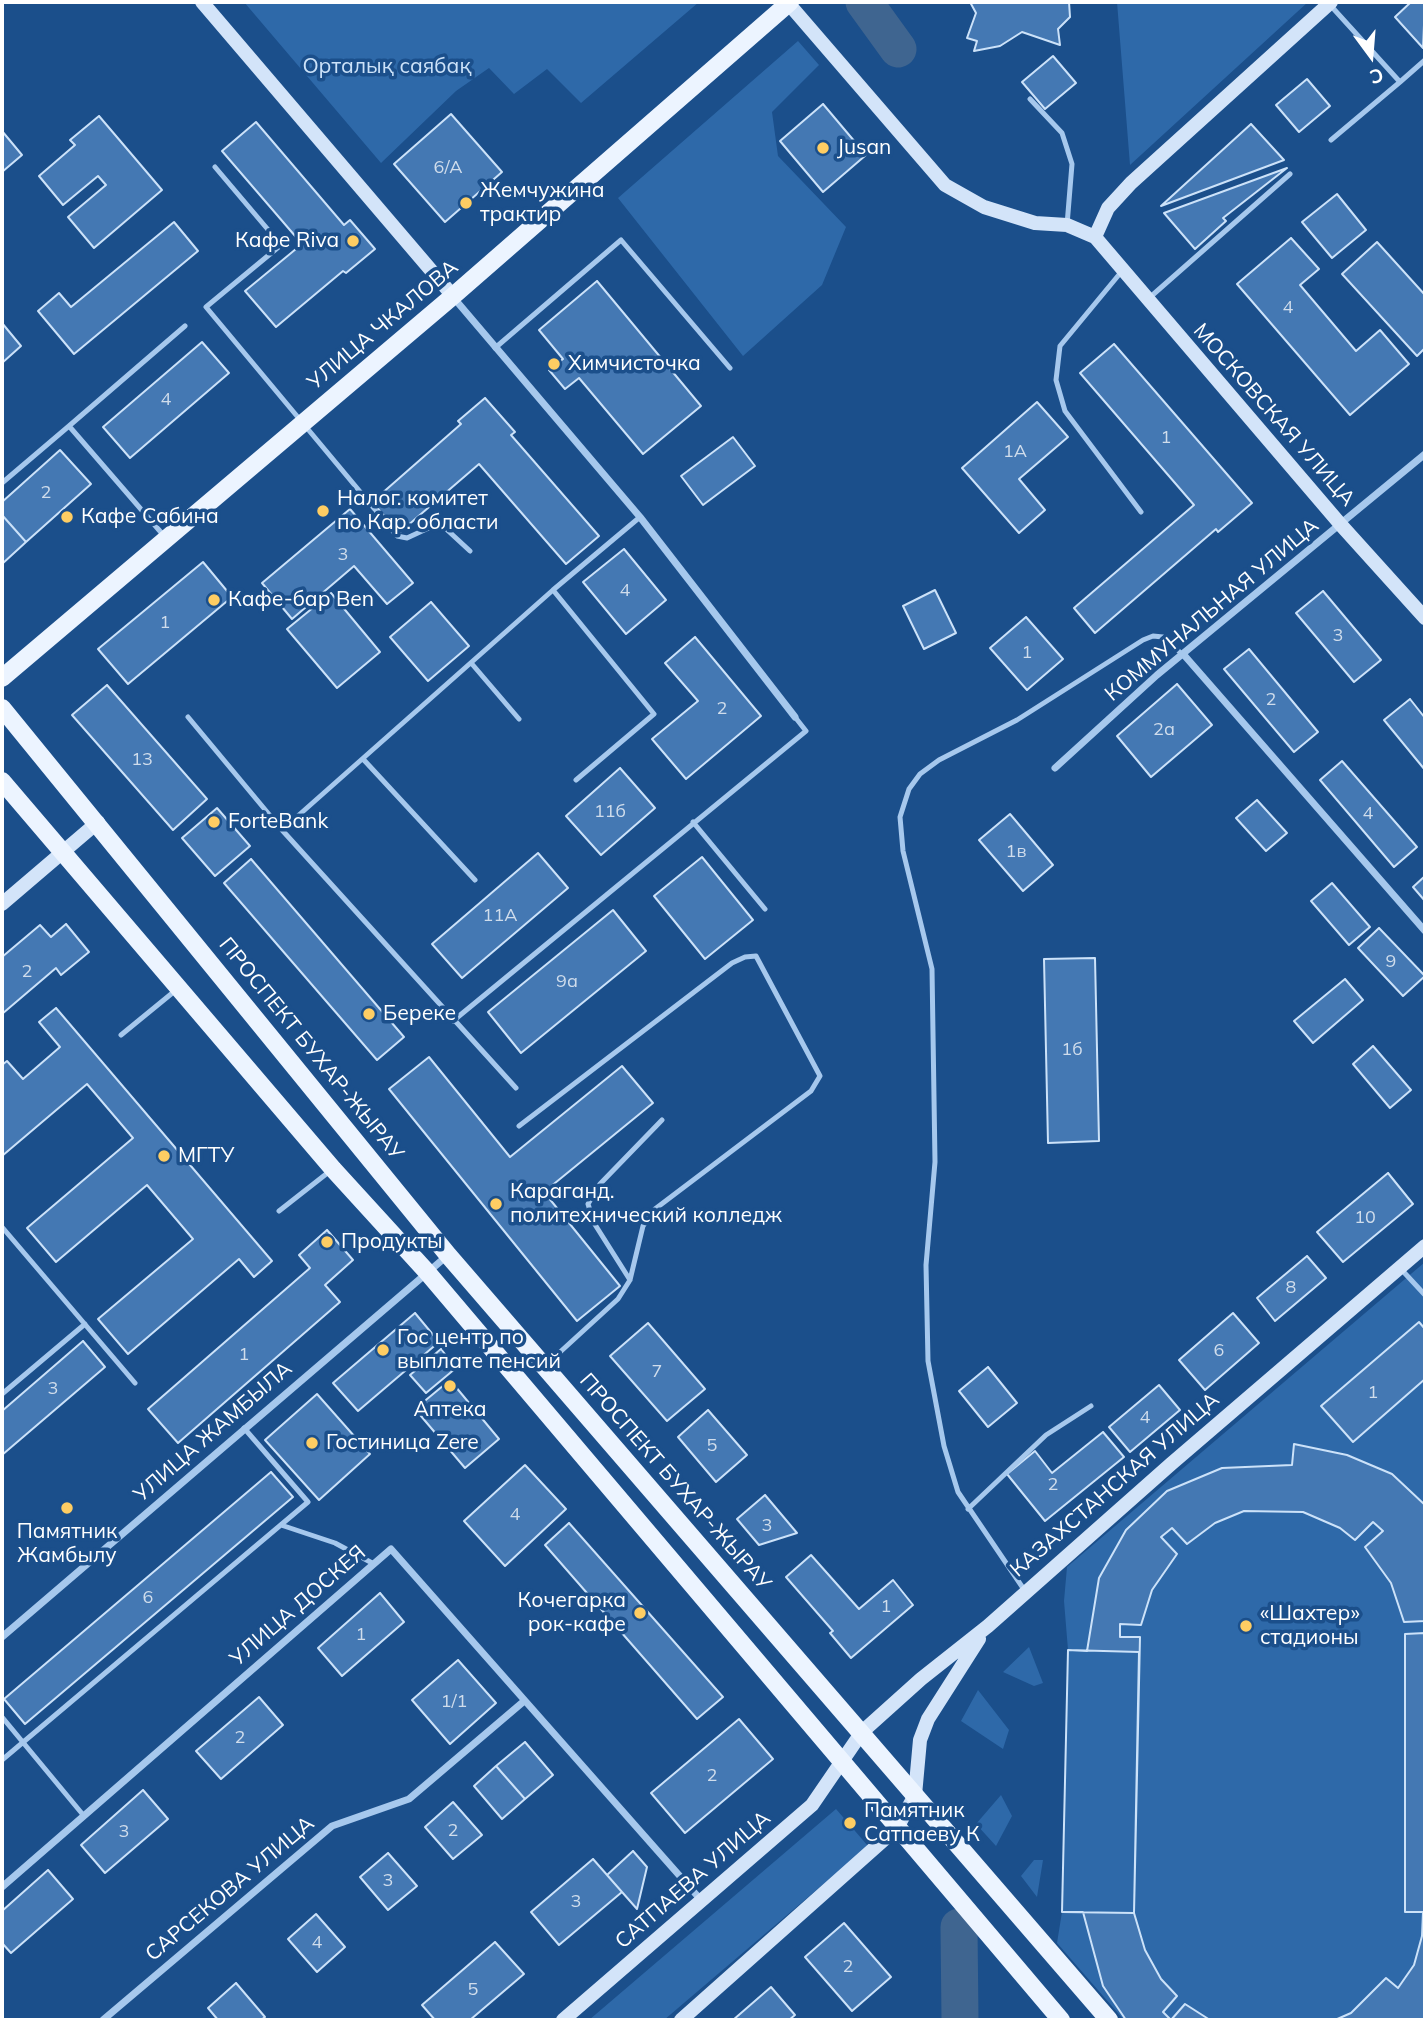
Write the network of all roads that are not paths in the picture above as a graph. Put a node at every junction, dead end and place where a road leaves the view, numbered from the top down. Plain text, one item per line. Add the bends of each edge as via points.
1 (202, 2) edge
2 (789, 2) edge
3 (1330, 3) edge
4 (1425, 60) edge
5 (1400, 82) junction
6 (1030, 99) dead end
7 (1331, 140) dead end
8 (215, 167) dead end
9 (1290, 174) dead end
10 (1067, 225) junction
11 (1094, 237) junction
12 (1122, 271) junction
13 (453, 296) junction
14 (1147, 300) junction
15 (185, 326) dead end
16 (495, 348) junction
17 (730, 368) dead end
18 (305, 421) junction
19 (69, 426) junction
20 (1425, 454) edge
21 (2, 484) edge
22 (1141, 512) dead end
23 (640, 517) junction
24 (1341, 525) junction
25 (167, 539) junction
26 (470, 551) dead end
27 (553, 590) junction
28 (1425, 618) edge
29 (1184, 655) junction
30 (472, 664) junction
31 (2, 678) edge
32 (2, 708) edge
33 (188, 717) dead end
34 (795, 717) joint
35 (519, 719) dead end
36 (363, 759) junction
37 (1055, 768) dead end
38 (576, 780) dead end
39 (2, 781) edge
40 (98, 822) junction
41 (693, 822) junction
42 (282, 830) junction
43 (62, 851) junction
44 (475, 880) dead end
45 (2, 904) edge
46 (765, 909) dead end
47 (1425, 931) edge
48 (178, 988) junction
49 (453, 1021) junction
50 (121, 1035) dead end
51 (516, 1088) dead end
52 (662, 1120) dead end
53 (519, 1126) dead end
54 (333, 1169) junction
55 (278, 1211) dead end
56 (2, 1227) edge
57 (1425, 1246) edge
58 (448, 1255) junction
59 (1400, 1268) junction
60 (427, 1272) junction
61 (630, 1280) junction
62 (1425, 1295) edge
63 (85, 1324) junction
64 (545, 1366) junction
65 (135, 1383) dead end
66 (2, 1394) edge
67 (1091, 1406) dead end
68 (244, 1428) junction
69 (968, 1509) junction
70 (281, 1525) junction
71 (374, 1564) junction
72 (1025, 1591) junction
73 (988, 1626) junction
74 (2, 1637) edge
75 (523, 1702) junction
76 (2, 1717) edge
77 (862, 1732) junction
78 (23, 1742) junction
79 (2, 1760) edge
80 (840, 1761) junction
81 (915, 1795) junction
82 (84, 1816) junction
83 (897, 1828) junction
84 (2, 1887) edge
85 (701, 1900) junction
86 (103, 2020) edge
87 (563, 2020) edge
88 (681, 2020) edge
89 (1061, 2020) edge
90 (1109, 2020) edge

1 - 13 main road
2 - 10 main road via 945,185 984,207 1035,223
2 - 13 main road, УЛИЦА ЧКАЛОВА
3 - 5 lane
3 - 11 main road via 1132,183 1108,208
4 - 5 lane
5 - 7 lane
6 - 10 lane via 1062,133 1072,163
8 - 18 lane via 281,245 206,307
9 - 14 lane
10 - 11 main road
11 - 12 main road, МОСКОВСКАЯ УЛИЦА
12 - 14 main road, МОСКОВСКАЯ УЛИЦА
12 - 22 lane via 1060,346 1056,380 1065,411
13 - 16 street
13 - 18 main road, УЛИЦА ЧКАЛОВА
14 - 24 main road, МОСКОВСКАЯ УЛИЦА
15 - 19 lane
16 - 17 lane via 621,240
16 - 23 street
18 - 25 main road, УЛИЦА ЧКАЛОВА
18 - 26 lane via 397,536 407,538 435,525 444,527
19 - 21 lane
19 - 25 lane
20 - 24 street, КОММУНАЛЬНАЯ УЛИЦА
23 - 27 lane
23 - 34 street
24 - 28 main road, МОСКОВСКАЯ УЛИЦА
24 - 29 street, КОММУНАЛЬНАЯ УЛИЦА
25 - 31 main road, УЛИЦА ЧКАЛОВА
27 - 30 lane
27 - 38 lane via 654,714
29 - 37 street, КОММУНАЛЬНАЯ УЛИЦА
29 - 47 street
29 - 69 lane via 1163,637 1143,640 1017,720 939,760 909,789 900,817 903,851 932,969 935,1162 926,1265 928,1361 944,1446
30 - 35 lane
30 - 36 lane
32 - 40 main road, ПРОСПЕКТ БУХАР-ЖЫРАУ
33 - 42 lane
34 - 41 lane via 806,731
36 - 42 lane
36 - 44 lane
39 - 43 main road
40 - 43 main road
40 - 58 main road, ПРОСПЕКТ БУХАР-ЖЫРАУ
41 - 46 lane
41 - 49 lane
42 - 49 lane
43 - 45 main road
43 - 48 main road
48 - 50 lane
48 - 54 main road
49 - 51 lane
52 - 61 lane via 600,1184 588,1204 594,1223
53 - 61 lane via 732,962 756,956 820,1076 811,1091 655,1209 643,1226
54 - 55 lane
54 - 60 main road
56 - 63 lane
57 - 59 main road, КАЗАХСТАНСКАЯ УЛИЦА
58 - 60 street, УЛИЦА ЖАМБЫЛА
58 - 64 main road, ПРОСПЕКТ БУХАР-ЖЫРАУ
59 - 62 lane
59 - 72 main road, КАЗАХСТАНСКАЯ УЛИЦА
60 - 68 street, УЛИЦА ЖАМБЫЛА
60 - 80 main road
61 - 64 lane via 618,1299
63 - 65 lane
63 - 66 lane
64 - 77 main road, ПРОСПЕКТ БУХАР-ЖЫРАУ
67 - 69 lane via 1046,1434
68 - 70 lane via 308,1502
68 - 74 street, УЛИЦА ЖАМБЫЛА
69 - 72 lane
70 - 71 lane via 335,1543
70 - 78 lane
71 - 75 street, УЛИЦА ДОСКЕЯ via 391,1549
71 - 82 street, УЛИЦА ДОСКЕЯ
72 - 73 main road, КАЗАХСТАНСКАЯ УЛИЦА
73 - 77 main road, КАЗАХСТАНСКАЯ УЛИЦА
73 - 81 main road via 928,1719 920,1740
75 - 85 street, УЛИЦА ДОСКЕЯ
75 - 86 street, САРСЕКОВА УЛИЦА via 409,1799 332,1826
76 - 78 lane
77 - 80 main road, КАЗАХСТАНСКАЯ УЛИЦА
77 - 81 main road, ПРОСПЕКТ БУХАР-ЖЫРАУ
78 - 79 lane
78 - 82 lane
80 - 83 main road
80 - 85 main road, САТПАЕВА УЛИЦА via 812,1805
81 - 83 main road
81 - 90 main road, ПРОСПЕКТ БУХАР-ЖЫРАУ
82 - 84 street, УЛИЦА ДОСКЕЯ
83 - 88 main road
83 - 89 main road
85 - 87 main road, САТПАЕВА УЛИЦА

